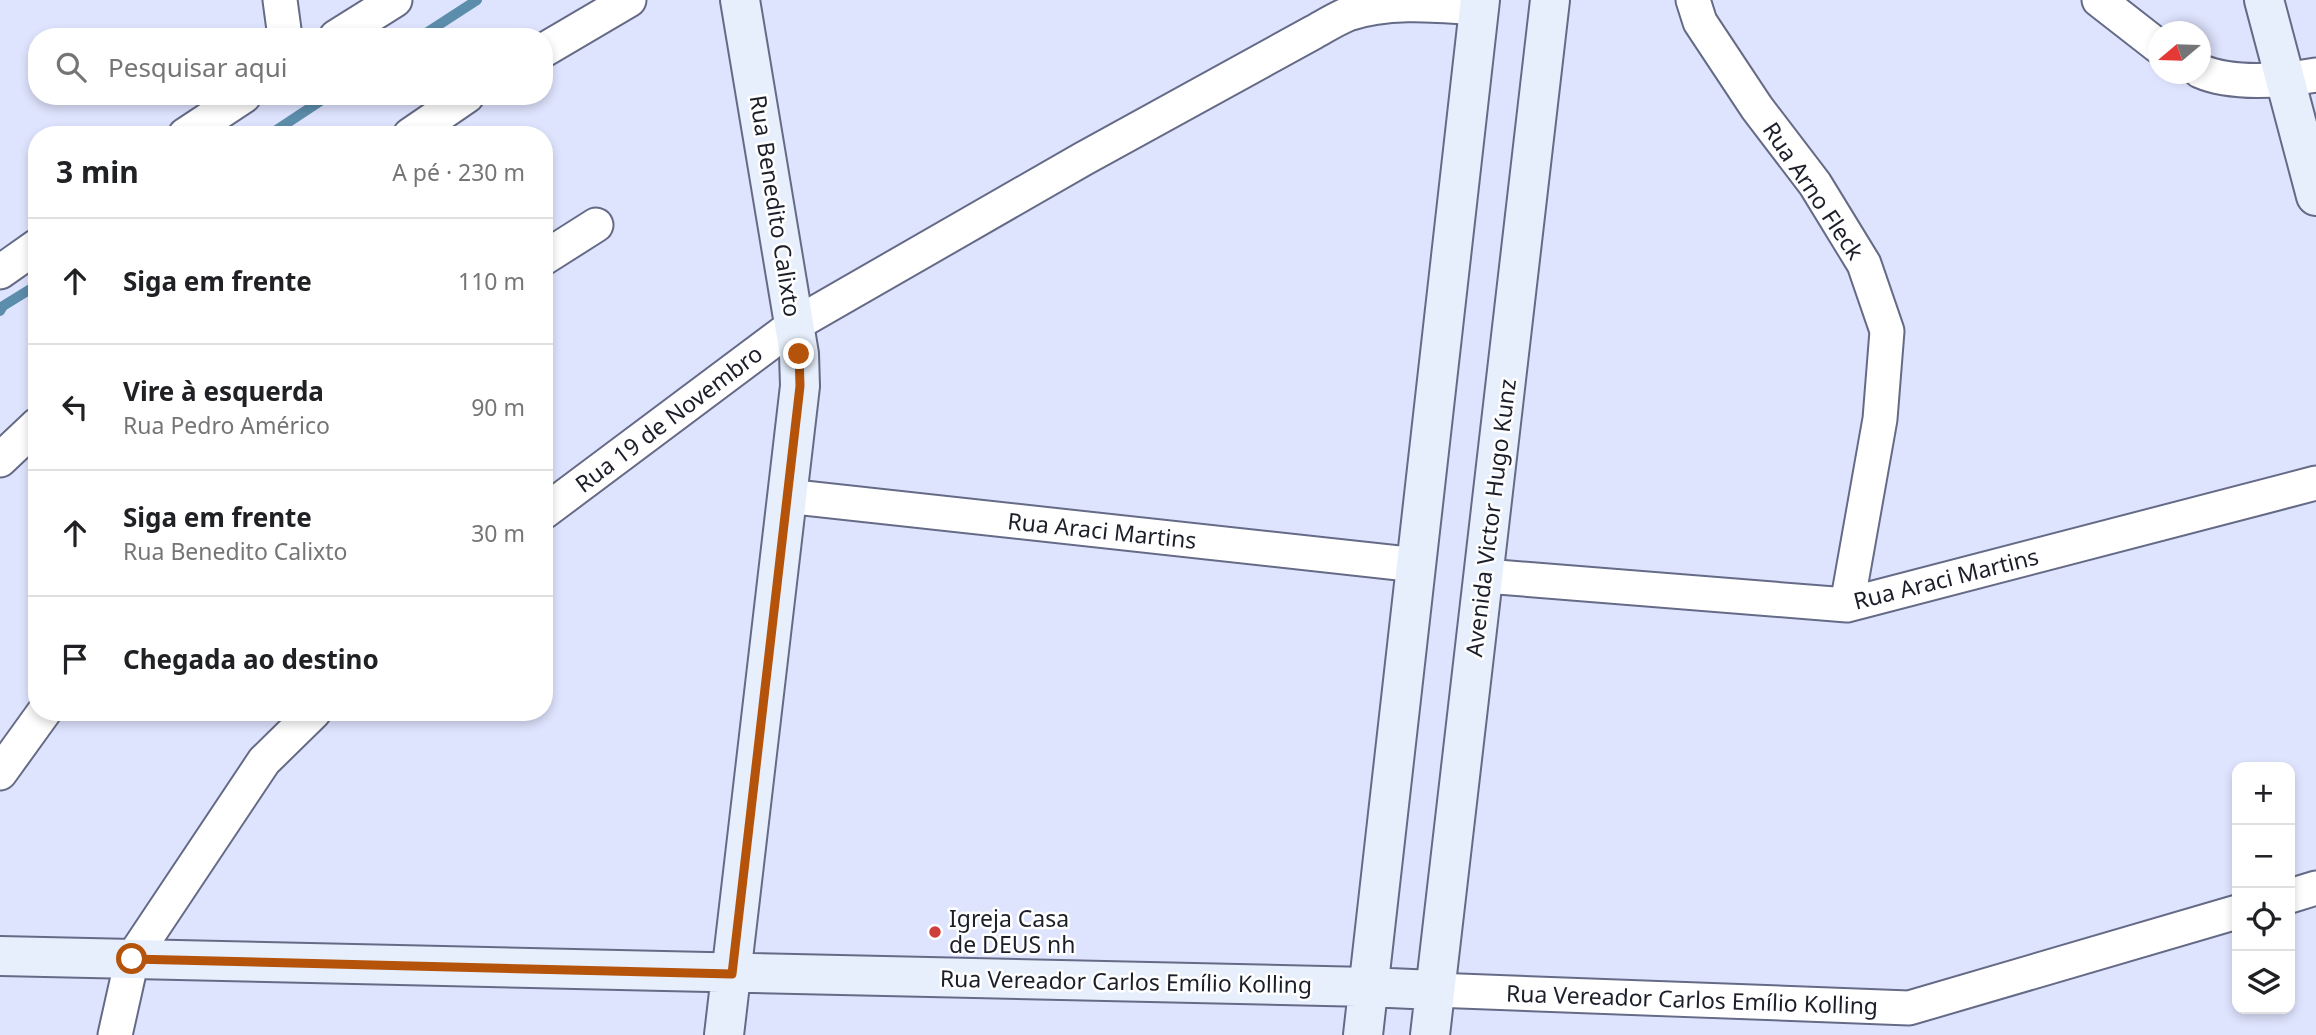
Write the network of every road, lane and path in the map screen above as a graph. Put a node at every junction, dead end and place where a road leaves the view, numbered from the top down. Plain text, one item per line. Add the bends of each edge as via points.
1 (280, 0) edge
2 (395, 0) edge
3 (629, 0) edge
4 (740, 0) edge
5 (1550, 0) edge
6 (1693, 0) edge
7 (2099, 0) edge
8 (2264, 0) edge
9 (1480, 4) edge
10 (284, 28) edge
11 (350, 28) edge
12 (2148, 38) edge
13 (553, 45) edge
14 (2211, 76) edge
15 (2301, 78) edge
16 (230, 105) edge
17 (454, 105) edge
18 (199, 126) edge
19 (423, 126) edge
20 (2316, 196) edge
21 (596, 225) dead end
22 (28, 252) edge
23 (553, 252) edge
24 (0, 272) edge
25 (794, 326) junction
26 (28, 434) edge
27 (0, 460) edge
28 (2316, 483) edge
29 (786, 496) junction
30 (553, 505) edge
31 (1417, 565) junction
32 (1485, 576) junction
33 (1847, 606) junction
34 (38, 721) edge
35 (305, 721) edge
36 (0, 773) edge
37 (2316, 888) edge
38 (2295, 894) edge
39 (2232, 914) edge
40 (0, 956) edge
41 (132, 959) junction
42 (732, 974) junction
43 (1368, 987) junction
44 (1434, 990) junction
45 (1907, 1021) edge
46 (115, 1035) edge
47 (724, 1035) edge
48 (1363, 1035) edge
49 (1430, 1035) edge

1 - 10 street
2 - 11 street
3 - 13 street
4 - 25 street, Rua Benedito Calixto
5 - 32 street, Avenida Victor Hugo Kunz
6 - 33 street, Rua Arno Fleck via 1700,22 1815,184 1864,264 1886,331 1880,419
7 - 12 street
8 - 15 street
9 - 25 street, Rua 19 de Novembro via 1412,3 1350,13 1083,159
9 - 31 street
14 - 15 street
15 - 20 street
16 - 18 street
17 - 19 street
21 - 23 street
22 - 24 street
25 - 29 street, Rua Benedito Calixto via 800,386
25 - 30 street, Rua 19 de Novembro
26 - 27 street
28 - 33 street, Rua Araci Martins
29 - 31 street, Rua Araci Martins
29 - 42 street, Rua Benedito Calixto
31 - 43 street
32 - 33 street, Rua Araci Martins
32 - 44 street, Avenida Victor Hugo Kunz
34 - 36 street
35 - 41 street via 264,761
37 - 38 street
39 - 45 street, Rua Vereador Carlos Emílio Kolling
40 - 41 street, Rua Vereador Carlos Emílio Kolling
41 - 42 street, Rua Vereador Carlos Emílio Kolling
41 - 46 street
42 - 43 street, Rua Vereador Carlos Emílio Kolling
42 - 47 street, Rua Benedito Calixto
43 - 44 street, Rua Vereador Carlos Emílio Kolling
43 - 48 street
44 - 45 street, Rua Vereador Carlos Emílio Kolling
44 - 49 street, Avenida Victor Hugo Kunz

